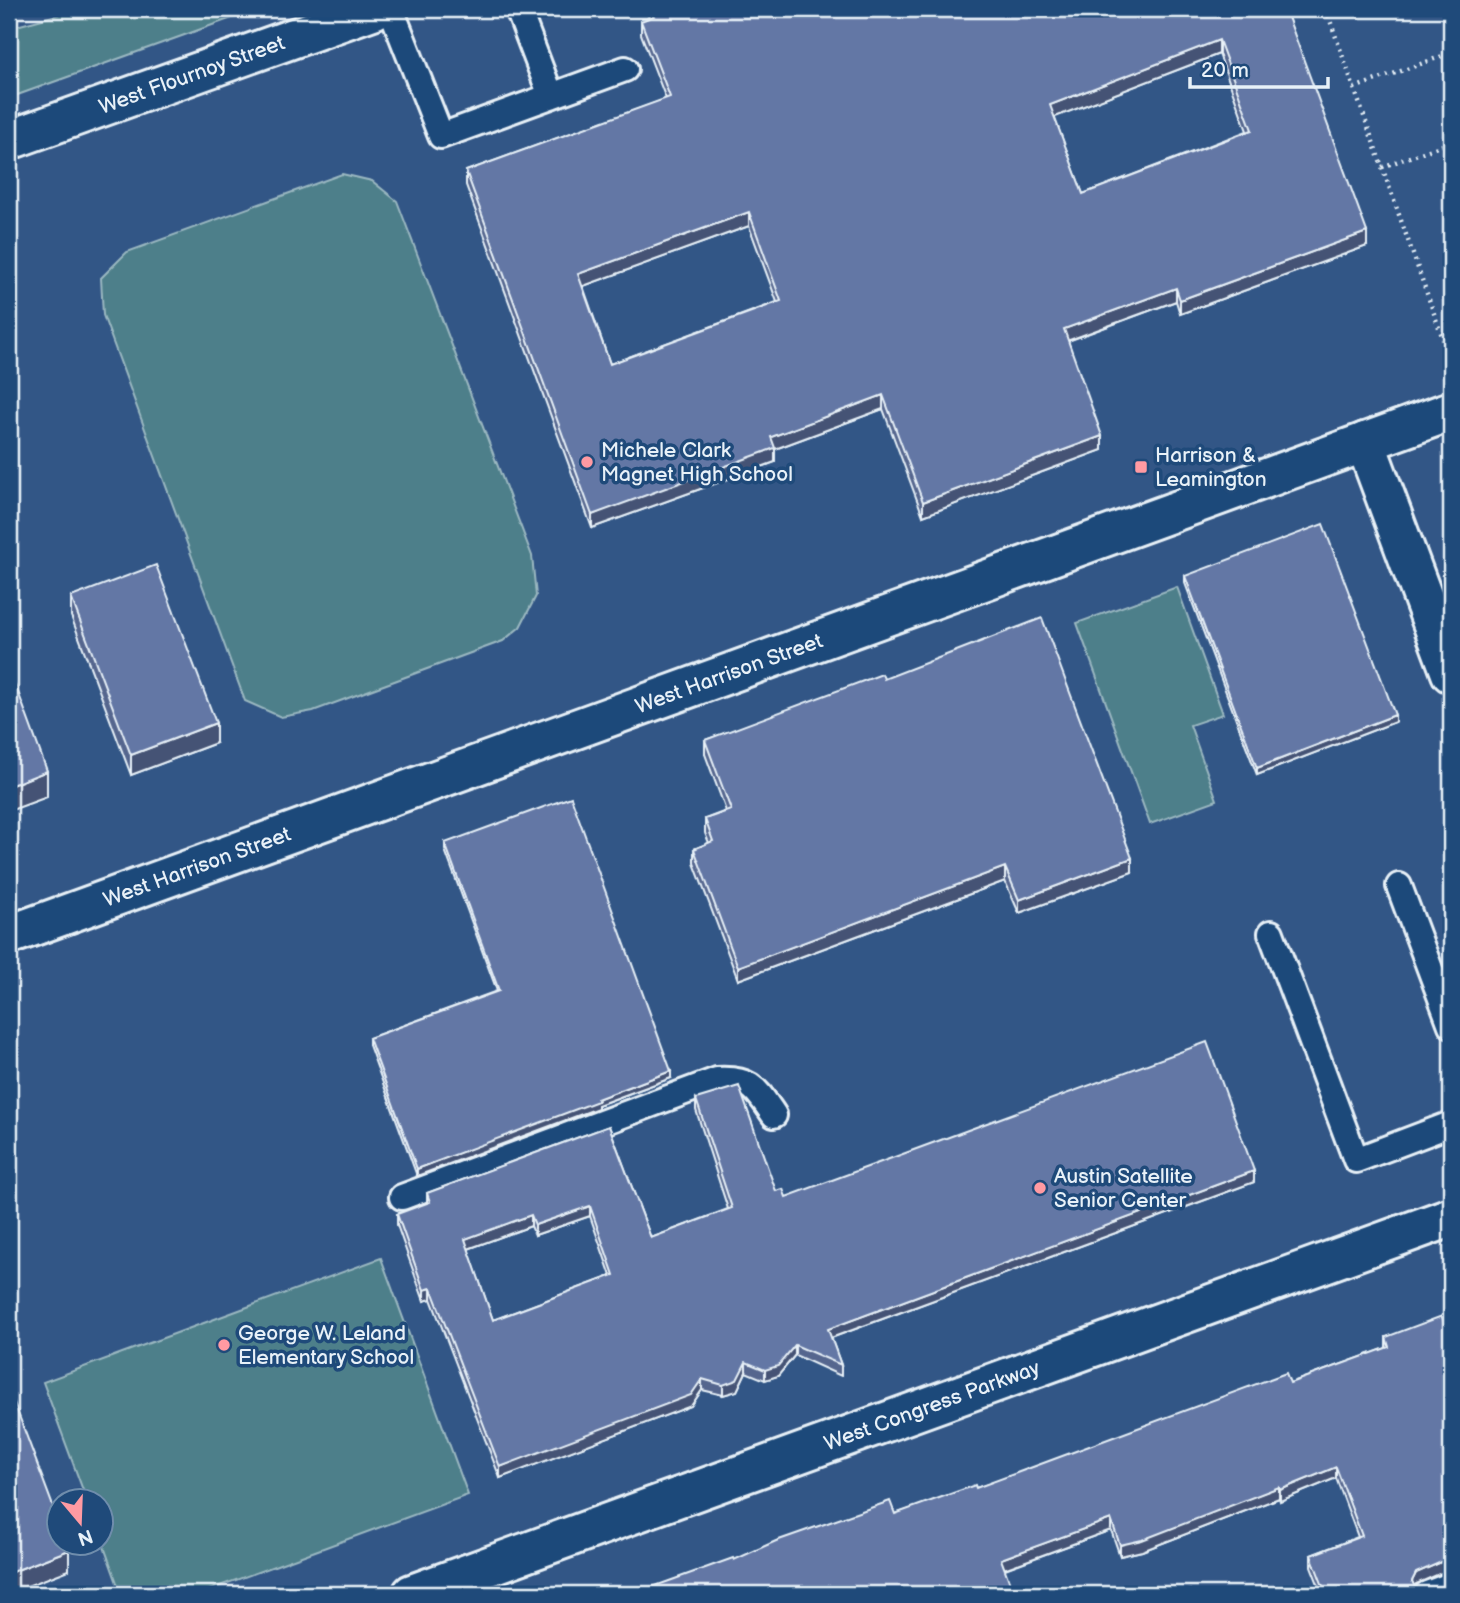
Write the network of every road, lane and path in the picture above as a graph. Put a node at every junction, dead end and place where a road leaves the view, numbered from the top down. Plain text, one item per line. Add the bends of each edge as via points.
1 (375, 9) edge
2 (391, 9) edge
3 (518, 9) edge
4 (1326, 9) edge
5 (1451, 53) edge
6 (625, 69) dead end
7 (1354, 88) junction
8 (551, 96) junction
9 (9, 140) edge
10 (1451, 142) edge
11 (1382, 166) junction
12 (1447, 351) dead end
13 (1451, 411) edge
14 (1365, 442) junction
15 (1451, 673) edge
16 (1399, 886) dead end
17 (1271, 933) dead end
18 (9, 934) edge
19 (1451, 1025) edge
20 (774, 1115) dead end
21 (1451, 1124) edge
22 (402, 1197) dead end
23 (1451, 1217) edge
24 (1451, 1585) edge
25 (412, 1594) edge
26 (1427, 1594) edge

1 - 9 street, West Flournoy Street
2 - 8 lane via 440,136
3 - 8 lane
4 - 7 path
5 - 7 path
6 - 8 lane
7 - 11 path
10 - 11 path
11 - 12 path
13 - 14 street, West Harrison Street
14 - 15 street
14 - 18 street, West Harrison Street
16 - 19 lane
17 - 21 lane via 1356,1160
20 - 22 lane via 755,1087 738,1079 718,1080
23 - 25 street, West Congress Parkway
24 - 26 lane

